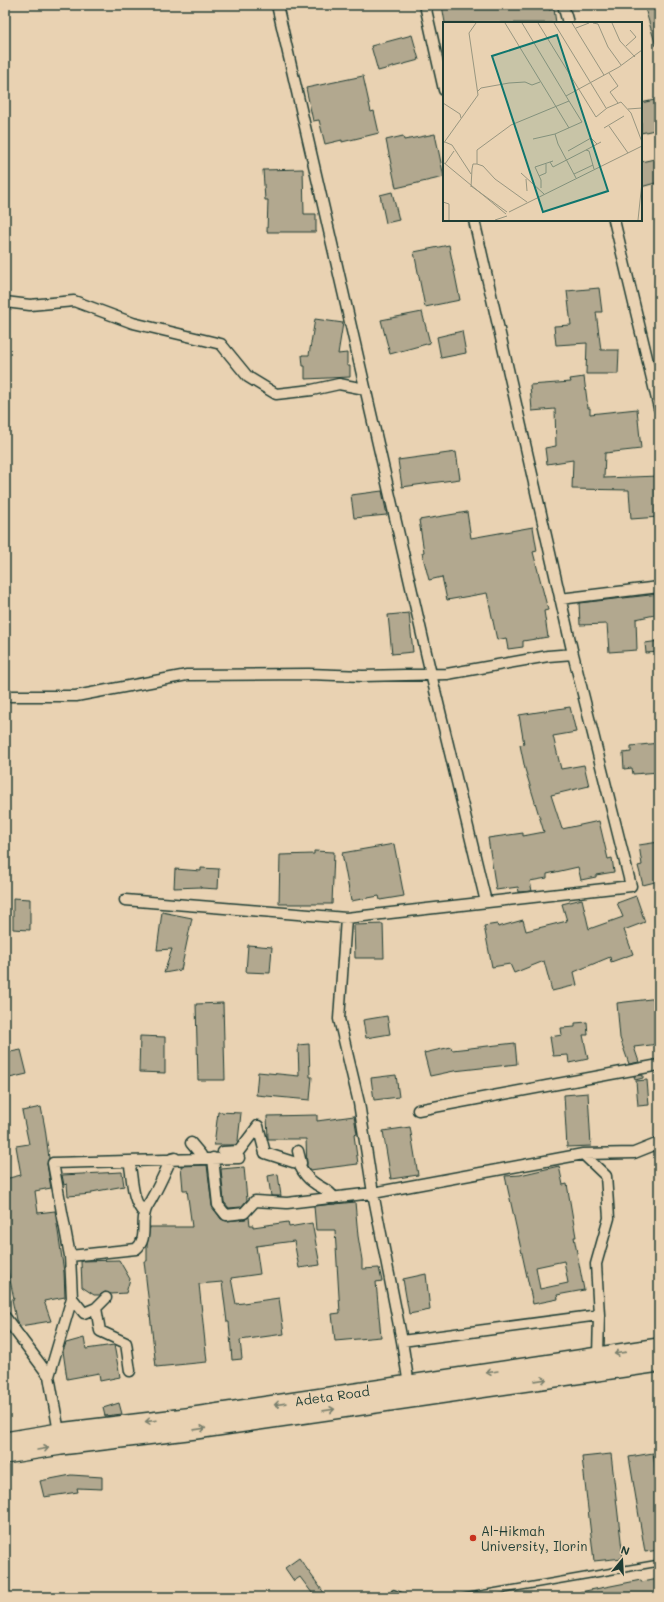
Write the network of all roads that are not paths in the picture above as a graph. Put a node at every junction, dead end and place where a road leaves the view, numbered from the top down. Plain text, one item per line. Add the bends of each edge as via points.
1 (277, 5) edge
2 (425, 5) edge
3 (563, 5) edge
4 (568, 22) edge
5 (443, 86) edge
6 (474, 221) edge
7 (614, 221) edge
8 (5, 302) edge
9 (365, 389) junction
10 (659, 408) edge
11 (659, 587) edge
12 (560, 599) junction
13 (573, 654) junction
14 (430, 674) junction
15 (5, 696) edge
16 (125, 900) dead end
17 (486, 902) junction
18 (346, 918) junction
19 (659, 1065) edge
20 (418, 1110) dead end
21 (191, 1143) dead end
22 (659, 1143) edge
23 (298, 1152) dead end
24 (583, 1154) junction
25 (201, 1155) junction
26 (213, 1158) junction
27 (239, 1158) dead end
28 (171, 1159) junction
29 (129, 1161) junction
30 (301, 1163) junction
31 (372, 1193) junction
32 (334, 1198) junction
33 (144, 1213) junction
34 (70, 1256) junction
35 (72, 1298) junction
36 (106, 1298) dead end
37 (96, 1308) junction
38 (599, 1315) junction
39 (5, 1317) edge
40 (402, 1341) junction
41 (659, 1347) edge
42 (598, 1356) junction
43 (659, 1363) edge
44 (130, 1370) dead end
45 (49, 1376) junction
46 (409, 1385) junction
47 (59, 1432) junction
48 (5, 1441) edge
49 (5, 1455) edge
50 (659, 1563) edge
51 (394, 1594) dead end
52 (404, 1597) edge
53 (464, 1597) edge

1 - 9 street
2 - 5 street
3 - 4 street
6 - 12 street
7 - 10 street
8 - 9 street via 30,305 74,301 133,323 221,344 248,377 276,394 339,384
9 - 14 street
11 - 12 street
12 - 13 street
13 - 14 street via 446,674
13 - 17 street via 632,886
14 - 15 street via 187,675 76,696
14 - 17 street
16 - 18 street
17 - 18 street
18 - 31 street via 339,1018 359,1104
19 - 20 street
21 - 25 street
22 - 24 street via 634,1153
23 - 30 street
24 - 31 street
24 - 38 street via 606,1176 609,1218 596,1264
25 - 28 street
25 - 30 street via 222,1149 239,1151 258,1126 265,1153
26 - 27 street
26 - 28 street
26 - 32 street via 218,1205 226,1215 244,1213 255,1201 287,1203
28 - 29 street
28 - 33 street
29 - 33 street via 134,1192
29 - 34 street via 53,1163
30 - 32 street via 303,1173 313,1183 332,1193
31 - 32 street
31 - 40 street
33 - 34 street via 143,1239 136,1250
34 - 35 street
35 - 37 street via 84,1313
35 - 45 street
36 - 37 street
37 - 44 street via 100,1331 126,1343
38 - 40 street
38 - 42 street
39 - 45 street
40 - 46 street
41 -> 42 main road, Adeta Road
42 -> 46 main road, Adeta Road
49 -> 43 main road, Adeta Road
45 - 47 street
46 -> 47 main road, Adeta Road via 194,1416
47 - 48 main road, Adeta Road
50 - 53 lane
51 - 52 lane

